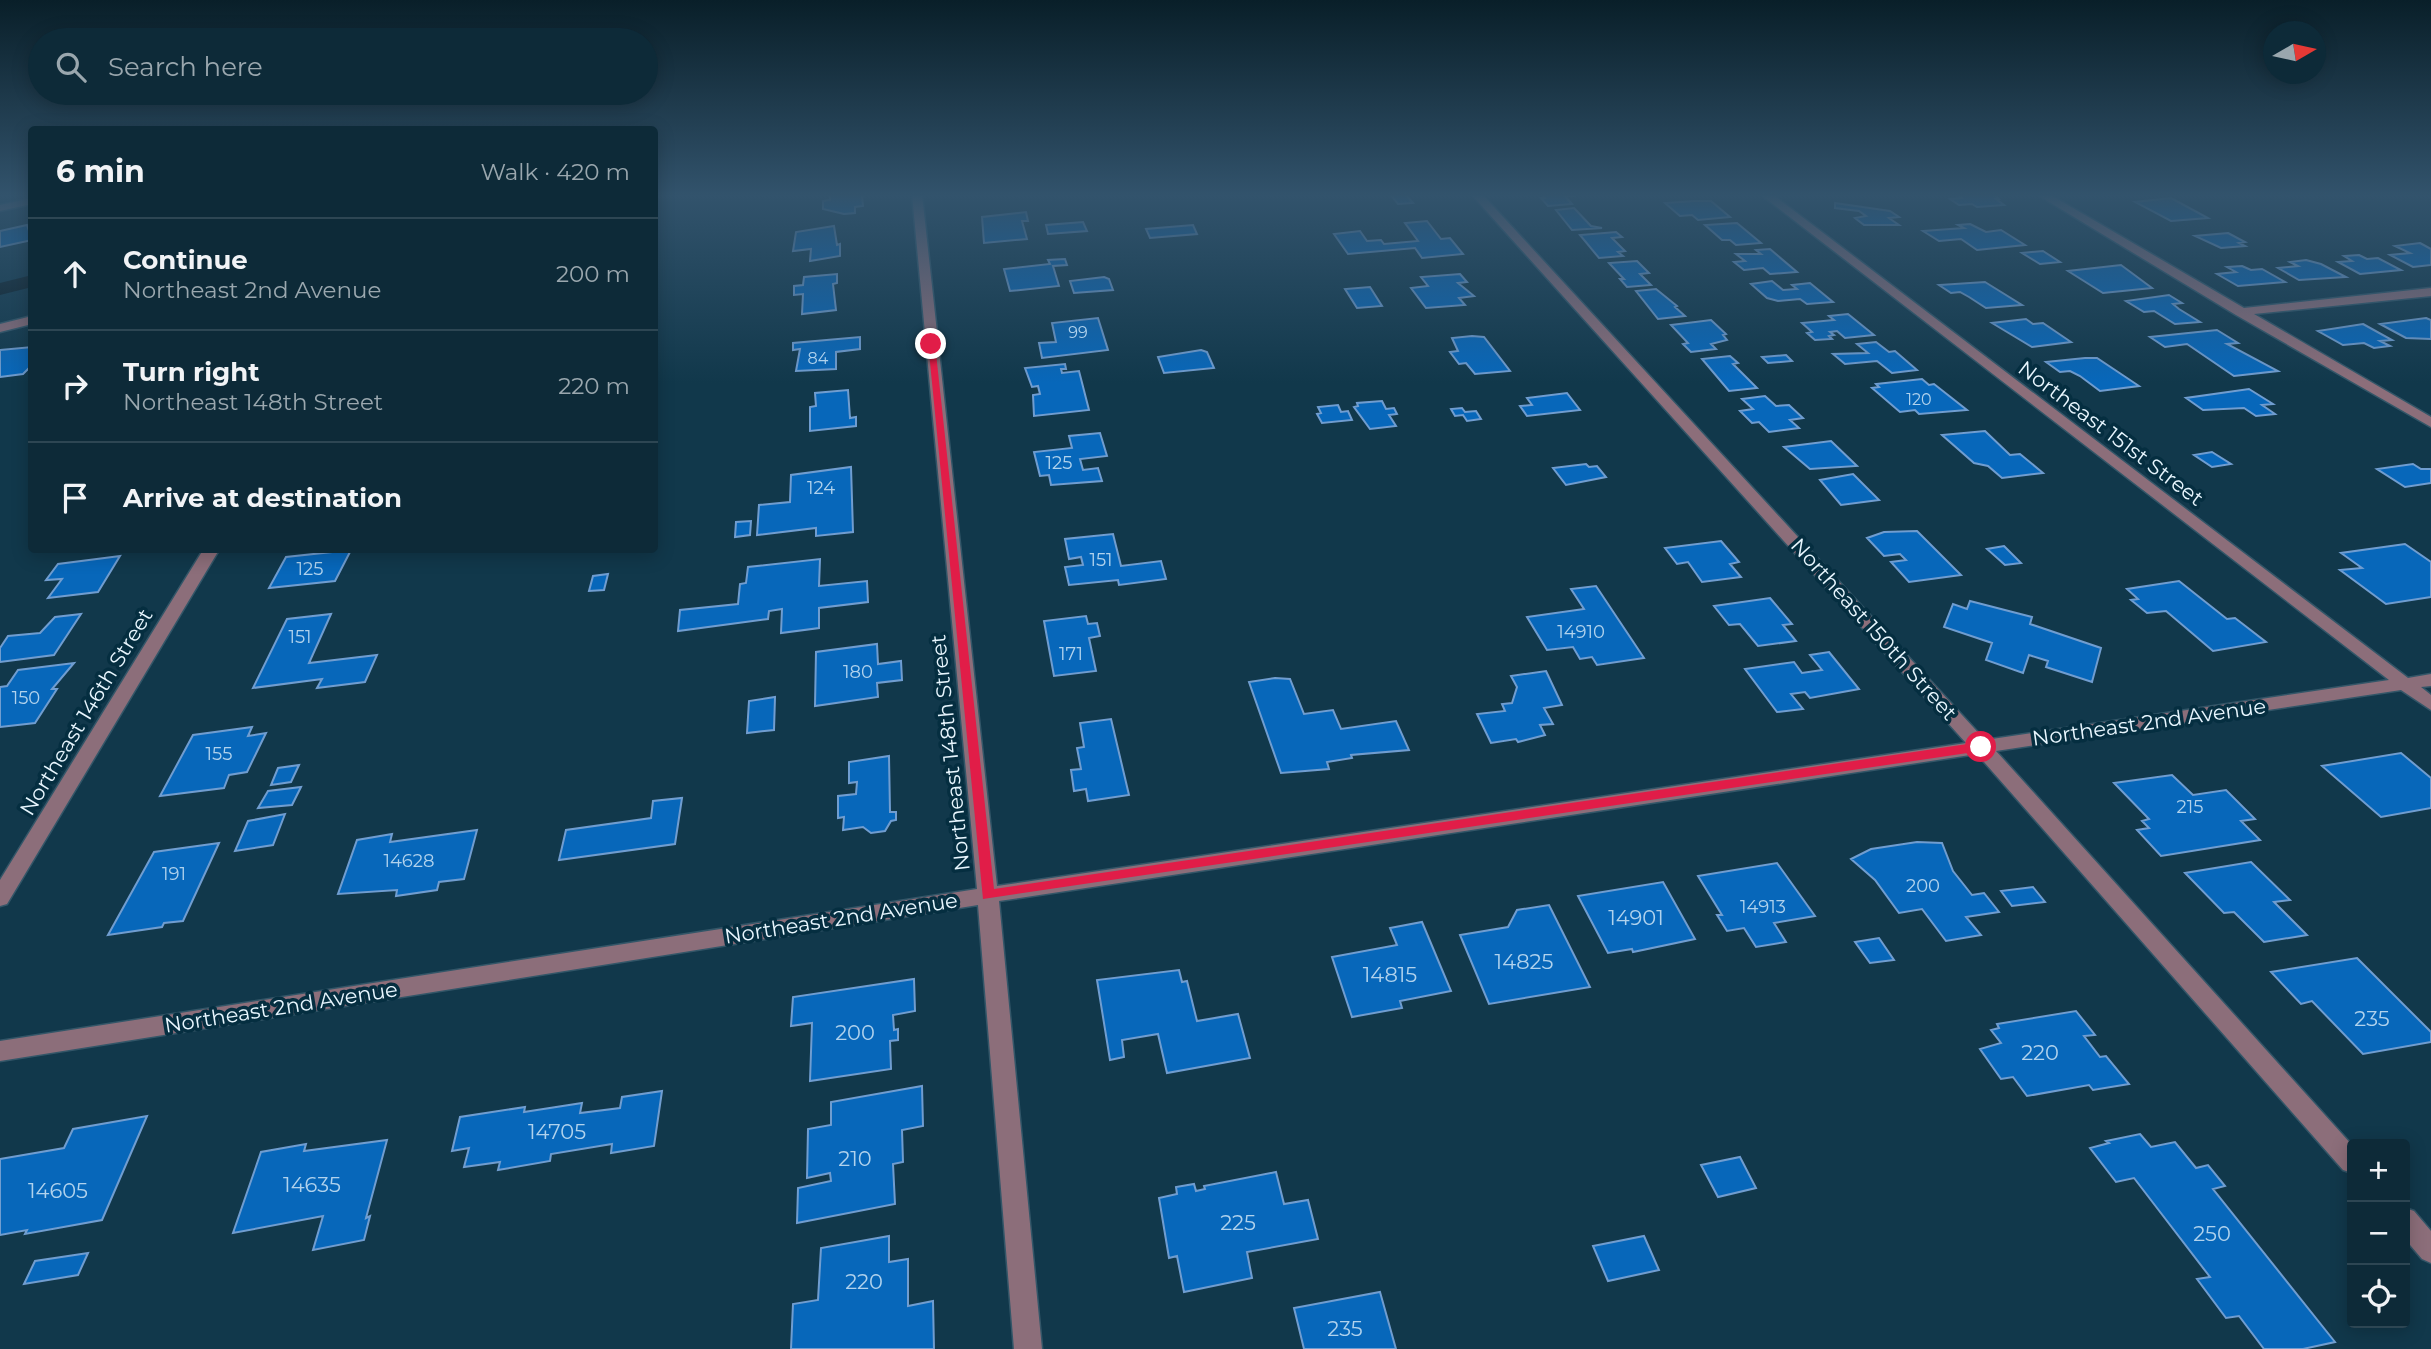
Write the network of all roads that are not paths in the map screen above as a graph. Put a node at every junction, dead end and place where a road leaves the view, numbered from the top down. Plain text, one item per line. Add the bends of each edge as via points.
1 (922, 257) edge
2 (1533, 257) edge
3 (1847, 257) edge
4 (2147, 257) edge
5 (2431, 292) edge
6 (2240, 312) junction
7 (28, 321) edge
8 (0, 328) edge
9 (2431, 423) edge
10 (209, 553) edge
11 (2431, 680) edge
12 (2405, 684) junction
13 (2431, 704) edge
14 (1981, 747) junction
15 (988, 895) junction
16 (0, 898) edge
17 (0, 1051) edge
18 (2347, 1156) edge
19 (2410, 1226) edge
20 (2431, 1250) edge
21 (1028, 1349) edge

1 - 15 street, Northeast 148th Street
2 - 14 street, Northeast 150th Street
3 - 12 street, Northeast 151st Street
4 - 6 street
5 - 6 street
6 - 9 street
7 - 8 street
10 - 16 street, Northeast 146th Street
11 - 12 street, Northeast 2nd Avenue
12 - 13 street, Northeast 151st Street
12 - 14 street, Northeast 2nd Avenue
14 - 15 street, Northeast 2nd Avenue
14 - 18 street, Northeast 150th Street
15 - 17 street, Northeast 2nd Avenue
15 - 21 street, Northeast 148th Street
19 - 20 street

